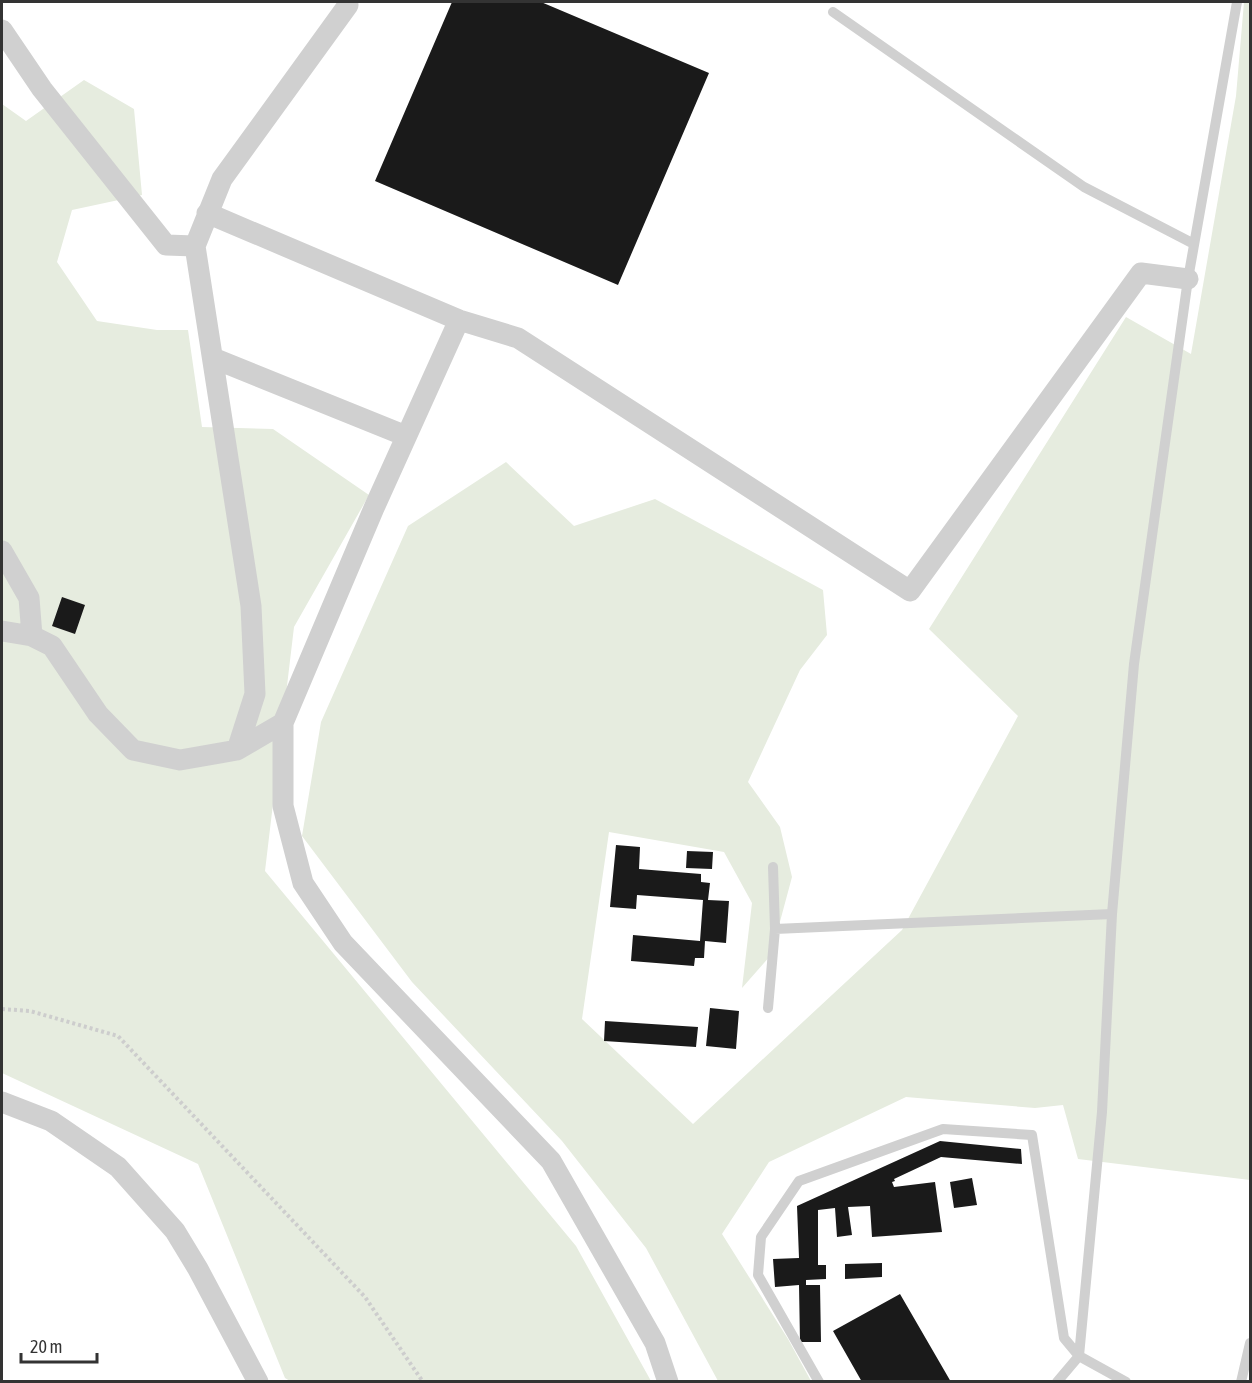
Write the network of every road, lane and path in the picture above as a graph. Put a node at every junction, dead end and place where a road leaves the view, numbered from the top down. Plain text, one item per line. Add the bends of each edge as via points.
1 (1237, 2) edge
2 (348, 5) dead end
3 (833, 12) dead end
4 (2, 30) edge
5 (207, 213) junction
6 (1194, 244) junction
7 (195, 246) junction
8 (1188, 279) junction
9 (459, 320) junction
10 (213, 358) junction
11 (406, 436) junction
12 (2, 551) edge
13 (2, 631) edge
14 (32, 636) junction
15 (283, 723) junction
16 (237, 750) junction
17 (773, 867) dead end
18 (1112, 914) junction
19 (775, 929) junction
20 (768, 1008) dead end
21 (2, 1009) edge
22 (2, 1102) edge
23 (1251, 1343) edge
24 (1079, 1356) junction
25 (258, 1382) edge
26 (423, 1382) edge
27 (668, 1382) edge
28 (819, 1382) edge
29 (1057, 1382) edge
30 (1126, 1382) edge
31 (1241, 1382) edge

1 - 6 lane
2 - 5 street via 222,179
3 - 6 lane via 1084,187
4 - 7 street via 42,89 166,245
5 - 7 street
5 - 9 street
6 - 8 lane
7 - 10 street
8 - 9 street via 1141,273 910,591 518,338
8 - 18 lane via 1134,663
9 - 11 street
10 - 11 street
10 - 16 street via 251,606 255,694
11 - 15 street
12 - 14 street via 29,598
13 - 14 street
14 - 16 street via 52,646 98,714 133,750 180,760
15 - 16 street
15 - 27 street via 283,806 303,883 343,943 550,1161 655,1343
17 - 19 lane
18 - 19 lane
18 - 24 lane via 1102,1112
19 - 20 lane
21 - 26 path via 30,1011 118,1036 365,1297
22 - 25 street via 51,1121 118,1167 175,1231
23 - 31 lane
24 - 28 lane via 1064,1338 1032,1135 943,1129 799,1181 761,1237 758,1275
24 - 29 lane
24 - 30 lane

